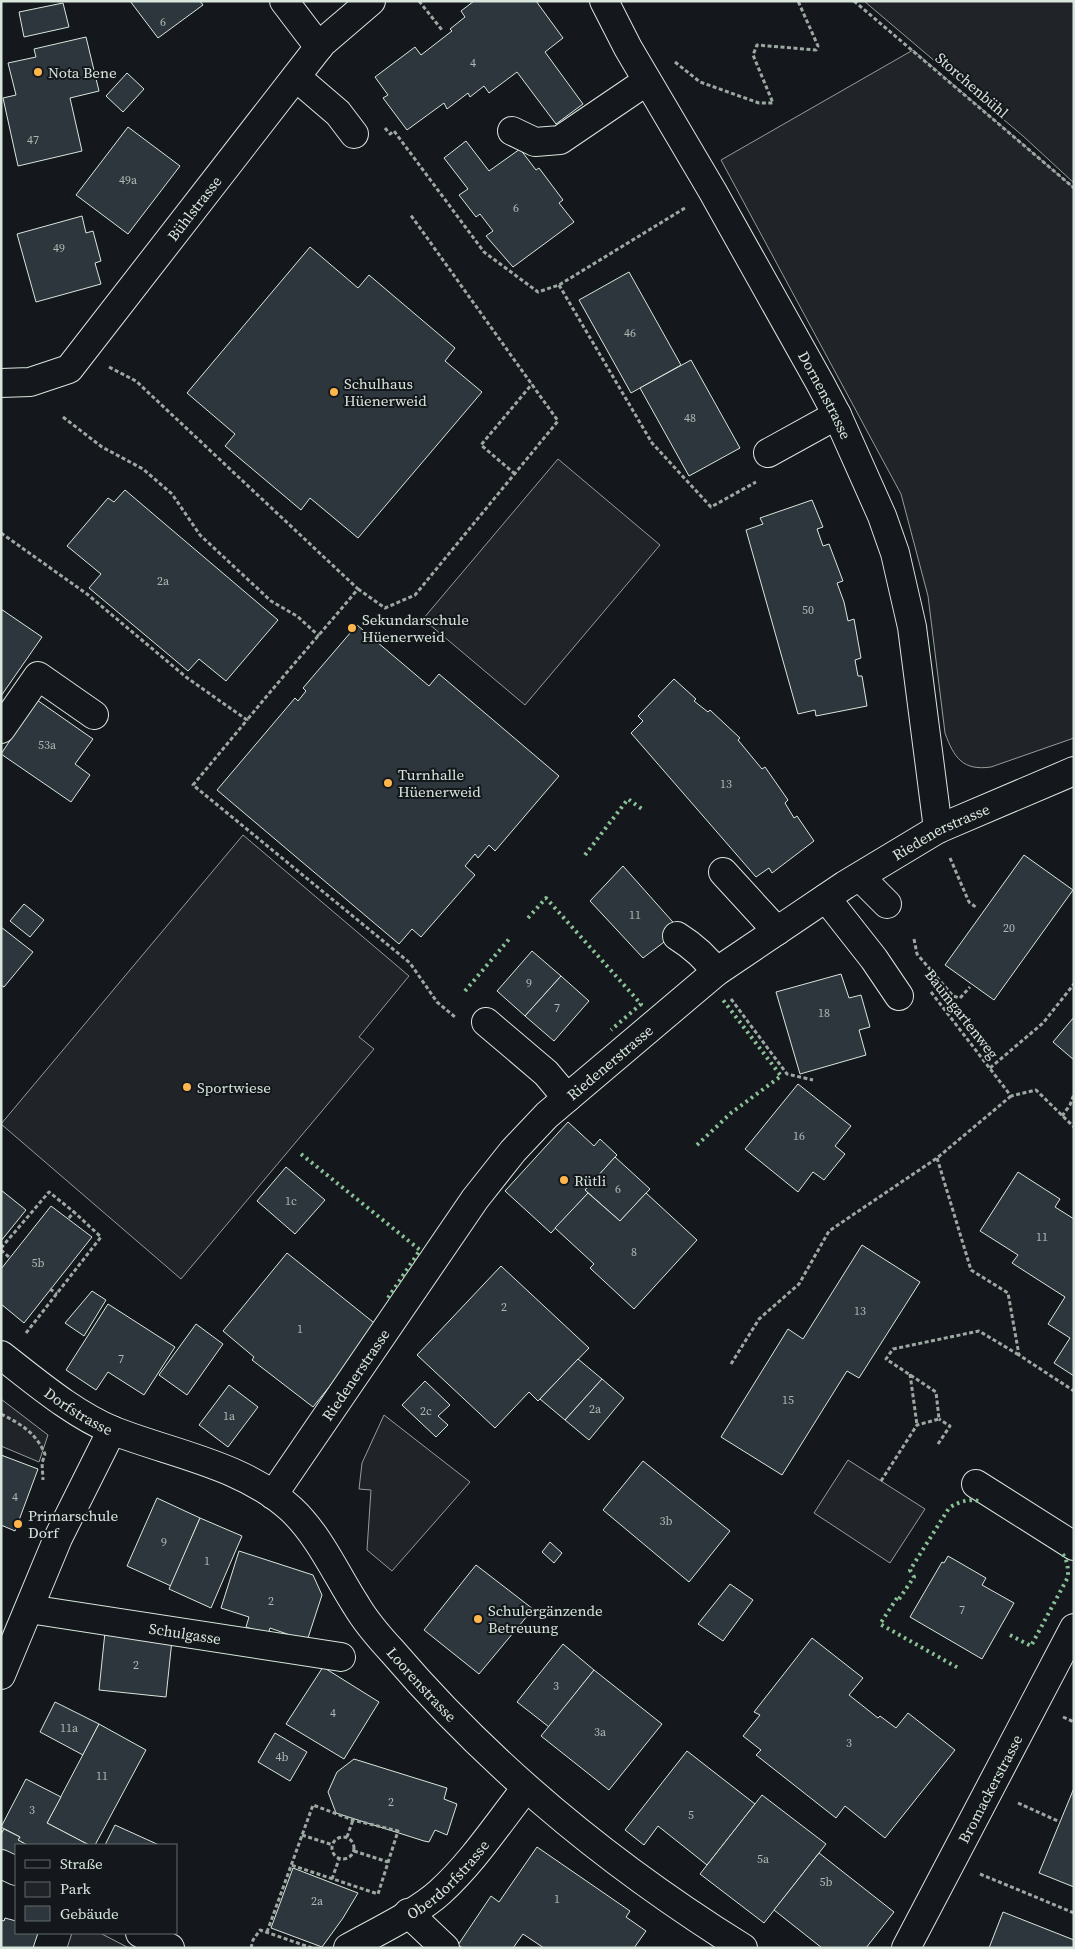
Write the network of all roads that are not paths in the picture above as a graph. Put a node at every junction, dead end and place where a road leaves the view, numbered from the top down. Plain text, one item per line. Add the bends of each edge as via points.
1 (284, 1) edge
2 (371, 1) edge
3 (604, 1) edge
4 (319, 47) junction
5 (296, 77) junction
6 (647, 81) junction
7 (512, 132) dead end
8 (354, 134) dead end
9 (1, 383) edge
10 (837, 416) junction
11 (765, 466) road end
12 (94, 715) dead end
13 (1, 728) edge
14 (1074, 771) edge
15 (938, 829) junction
16 (722, 872) dead end
17 (860, 877) junction
18 (826, 898) junction
19 (887, 904) dead end
20 (777, 931) junction
21 (677, 936) dead end
22 (716, 972) junction
23 (899, 996) dead end
24 (473, 1022) road end
25 (567, 1098) junction
26 (1, 1356) edge
27 (112, 1430) junction
28 (976, 1484) dead end
29 (273, 1495) junction
30 (1074, 1546) edge
31 (28, 1609) junction
32 (1074, 1628) edge
33 (341, 1657) dead end
34 (1, 1675) edge
35 (526, 1788) junction
36 (1, 1864) edge
37 (15, 1871) edge
38 (408, 1913) junction
39 (142, 1934) edge
40 (170, 1948) edge
41 (348, 1948) edge
42 (445, 1948) edge
43 (744, 1948) edge
44 (906, 1948) edge

1 - 4 street
2 - 4 street, Bühlstrasse
3 - 6 street, Dornenstrasse
4 - 5 street, Bühlstrasse
5 - 8 street via 338,113
5 - 9 street, Bühlstrasse via 69,369 30,382
6 - 7 street via 560,140 535,142
6 - 10 street, Dornenstrasse
10 - 11 street
10 - 15 street, Dornenstrasse via 882,516 904,588
12 - 13 street via 38,676
14 - 15 street, Riedenerstrasse
15 - 17 street, Riedenerstrasse
16 - 20 street
17 - 18 street, Riedenerstrasse
17 - 19 street
18 - 20 street, Riedenerstrasse
18 - 23 street
20 - 22 street, Riedenerstrasse
21 - 22 street via 706,958
22 - 25 street, Riedenerstrasse
24 - 25 street via 546,1073
25 - 29 street, Riedenerstrasse via 513,1150 475,1199
26 - 27 street, Dorfstrasse via 68,1404
27 - 29 street, Loorenstrasse via 234,1474
27 - 31 street, Dorfstrasse via 58,1538
28 - 30 street
29 - 35 street, Loorenstrasse via 306,1526 358,1608 391,1651 447,1712
31 - 33 street, Schulgasse
31 - 34 street, Dorfstrasse
32 - 44 street, Bromackerstrasse
35 - 38 street, Oberdorfstrasse via 453,1879 440,1892
35 - 43 street, Loorenstrasse via 622,1865
36 - 37 street
38 - 41 street, Oberdorfstrasse
38 - 42 street
39 - 40 street

